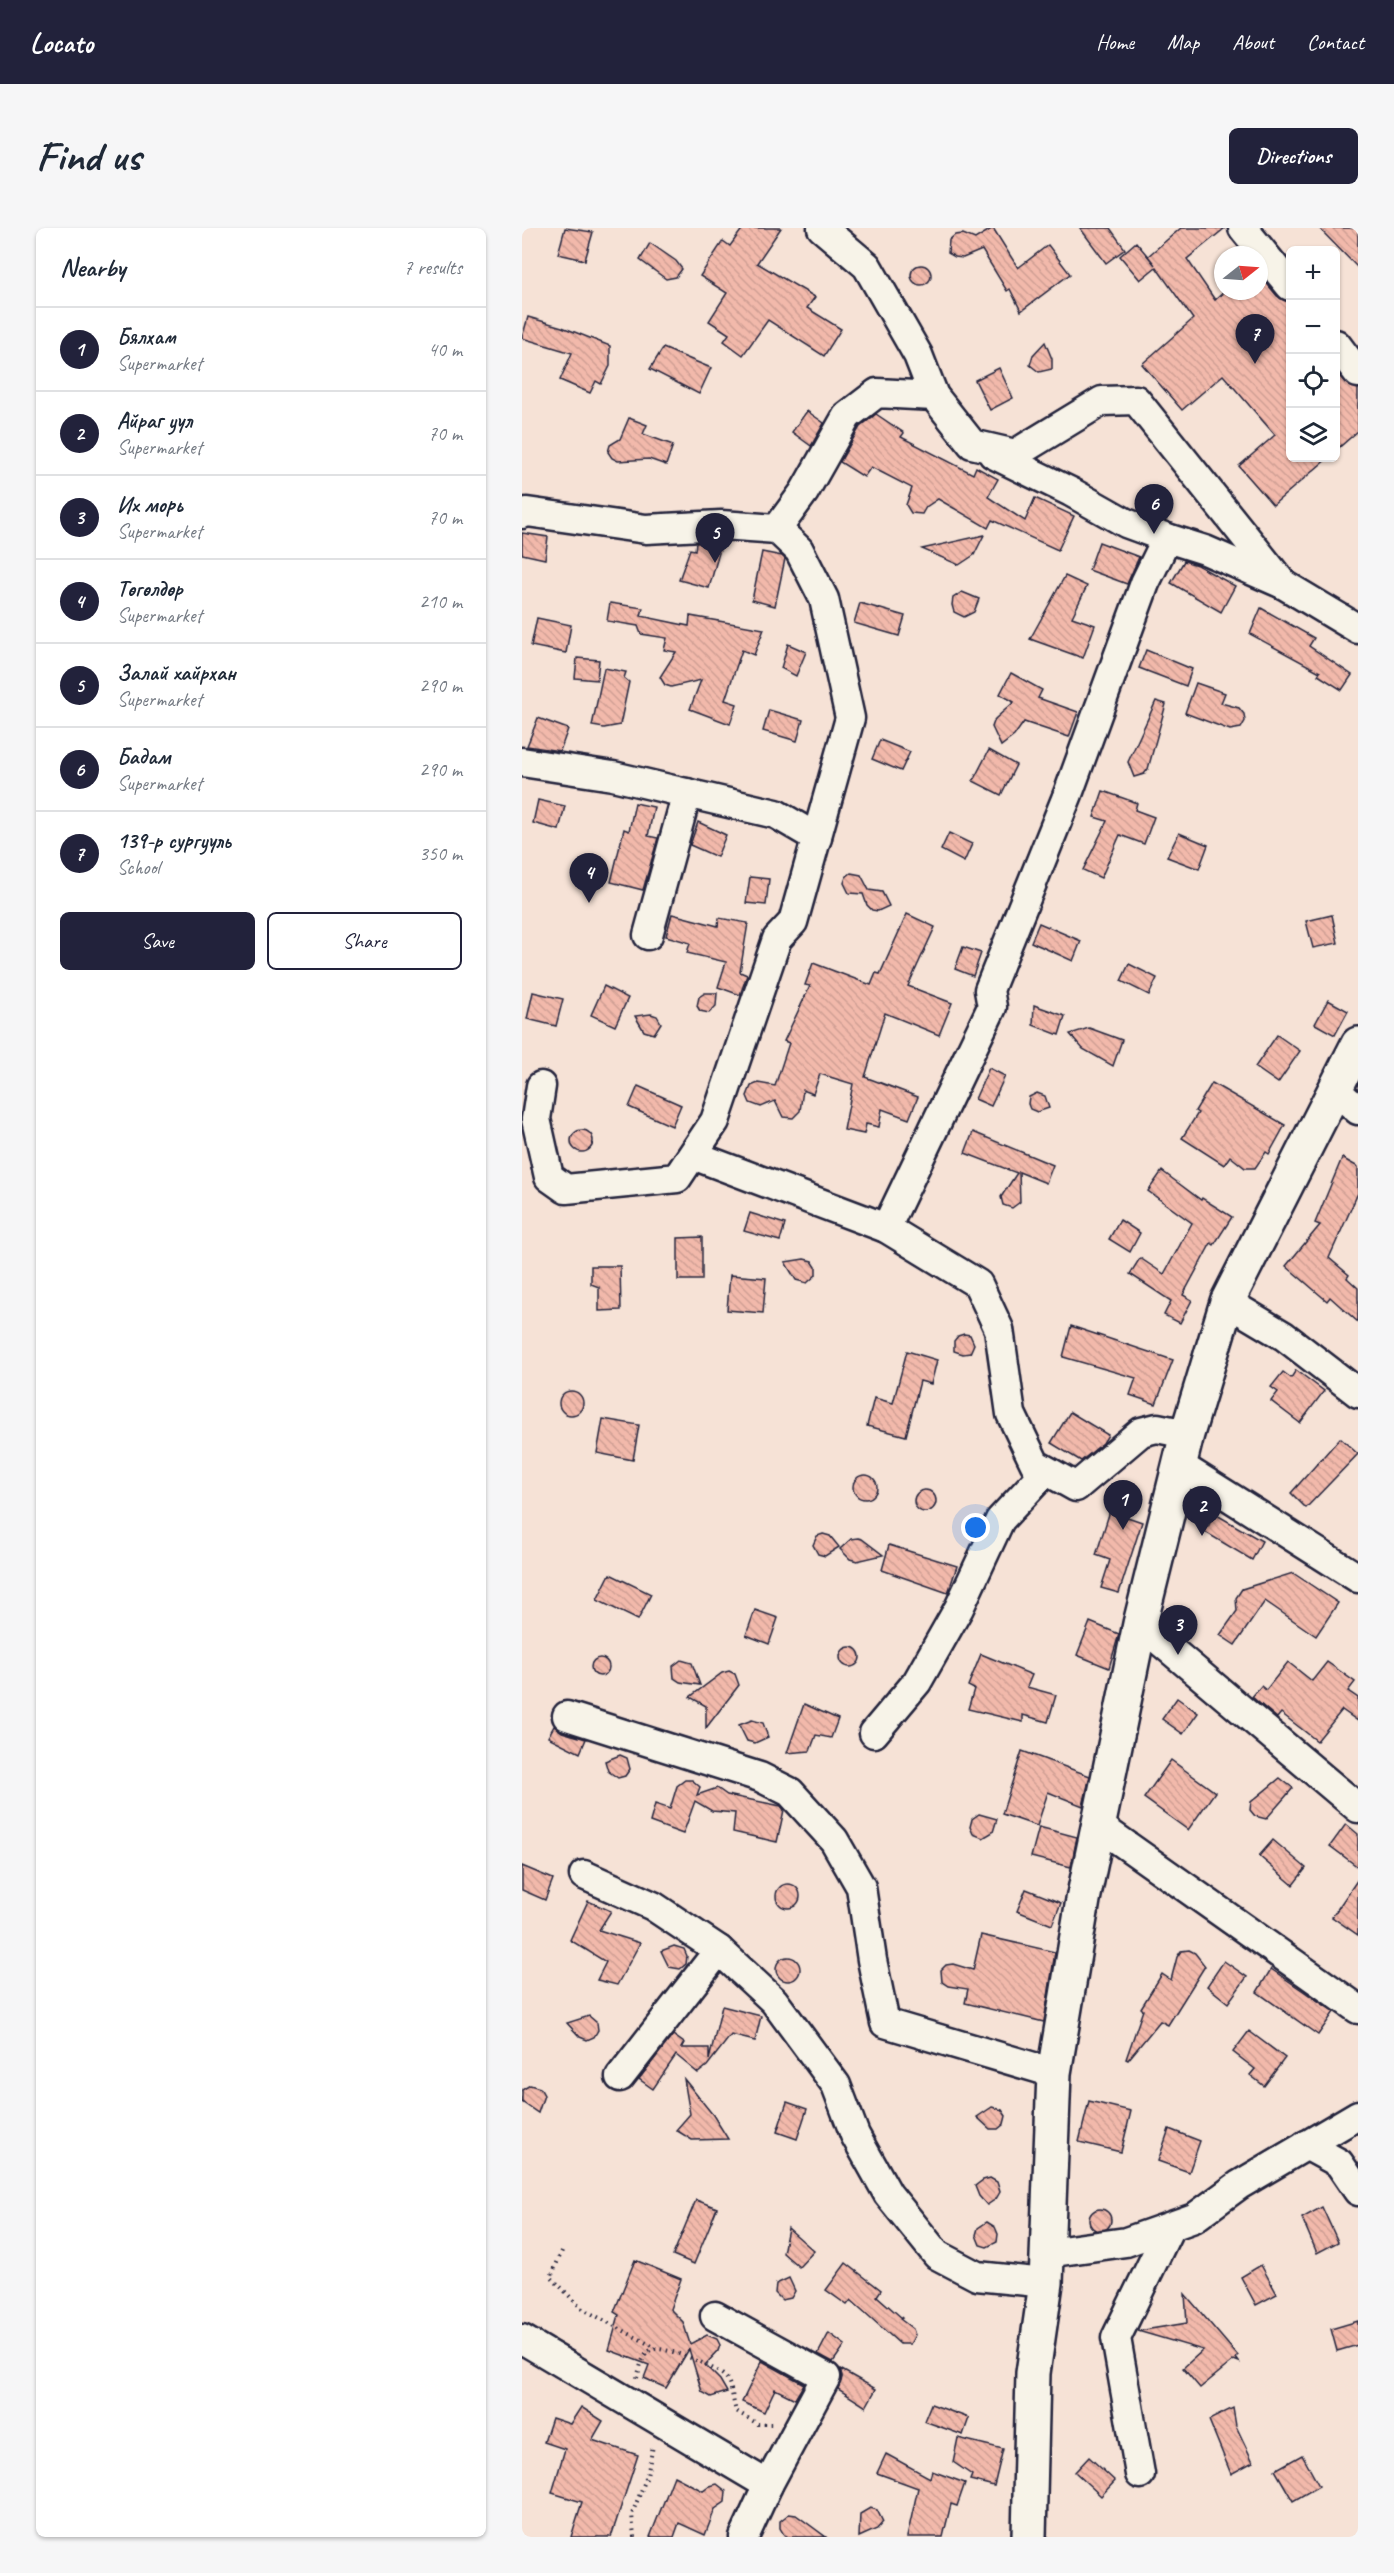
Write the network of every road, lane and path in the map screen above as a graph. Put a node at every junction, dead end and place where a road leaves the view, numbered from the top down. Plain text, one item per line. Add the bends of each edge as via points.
1 (822, 228) edge
2 (1243, 228) edge
3 (1286, 281) edge
4 (1340, 350) edge
5 (1358, 373) edge
6 (934, 396) junction
7 (972, 444) junction
8 (522, 514) edge
9 (777, 529) junction
10 (1167, 538) junction
11 (1283, 584) junction
12 (1358, 628) edge
13 (522, 762) edge
14 (687, 793) junction
15 (817, 838) junction
16 (648, 935) dead end
17 (1358, 1044) edge
18 (541, 1086) dead end
19 (1334, 1089) junction
20 (1358, 1110) edge
21 (693, 1155) junction
22 (886, 1228) junction
23 (1227, 1302) junction
24 (1358, 1393) edge
25 (1183, 1449) junction
26 (1046, 1471) junction
27 (1358, 1578) edge
28 (1140, 1624) junction
29 (567, 1716) dead end
30 (874, 1733) dead end
31 (1358, 1808) edge
32 (1099, 1826) junction
33 (584, 1875) dead end
34 (719, 1950) junction
35 (1358, 2008) edge
36 (1054, 2073) junction
37 (620, 2077) dead end
38 (1358, 2115) edge
39 (1306, 2145) junction
40 (1358, 2191) edge
41 (1170, 2227) junction
42 (562, 2251) dead end
43 (1047, 2268) junction
44 (715, 2316) dead end
45 (522, 2339) edge
46 (656, 2348) junction
47 (633, 2405) junction
48 (663, 2423) junction
49 (794, 2436) junction
50 (1140, 2474) dead end
51 (768, 2485) junction
52 (634, 2537) edge
53 (744, 2537) edge
54 (1029, 2537) edge

1 - 6 street via 867,266 918,355
2 - 3 street
4 - 5 street
6 - 7 street
6 - 9 street via 877,393 847,416 804,492
7 - 10 street via 1126,523
7 - 11 street via 1015,454 1102,400 1136,400
8 - 9 street via 646,529 721,525
9 - 15 street via 800,550 824,599 850,718
10 - 11 street
10 - 22 street via 1145,583 1068,794 989,990 992,1007
11 - 12 street
13 - 14 street via 613,776
14 - 15 street via 776,814
14 - 16 street
15 - 21 street via 793,922 777,939 715,1121
17 - 19 main road
18 - 21 street via 536,1119 549,1178 566,1189 677,1178
19 - 20 street
19 - 23 main road
21 - 22 street
22 - 26 street via 978,1284 999,1329 1011,1414 1035,1464
23 - 24 street via 1284,1336
23 - 25 main road
25 - 26 street via 1157,1428 1141,1432 1076,1487
25 - 27 street
25 - 28 main road
26 - 30 street via 1000,1520 959,1608 917,1682
28 - 31 street
28 - 32 main road
29 - 36 street via 760,1777 790,1792 834,1840 861,1887 885,2023
32 - 35 street
32 - 36 main road
33 - 34 street via 653,1906
34 - 37 street
34 - 43 street via 774,2001 836,2085 855,2134 888,2194 937,2255 977,2276
36 - 43 main road
38 - 39 street
39 - 40 street via 1339,2163
39 - 41 street via 1239,2185 1194,2218
41 - 43 street
41 - 50 street via 1116,2338
42 - 46 path via 551,2277 581,2308
43 - 54 main road via 1033,2373
44 - 49 street via 826,2377
45 - 47 street
46 - 47 path via 641,2363
46 - 49 path via 716,2369 728,2380 736,2411 758,2424 775,2423
47 - 48 street
48 - 51 street
48 - 52 path via 632,2514
49 - 51 street
51 - 53 street

